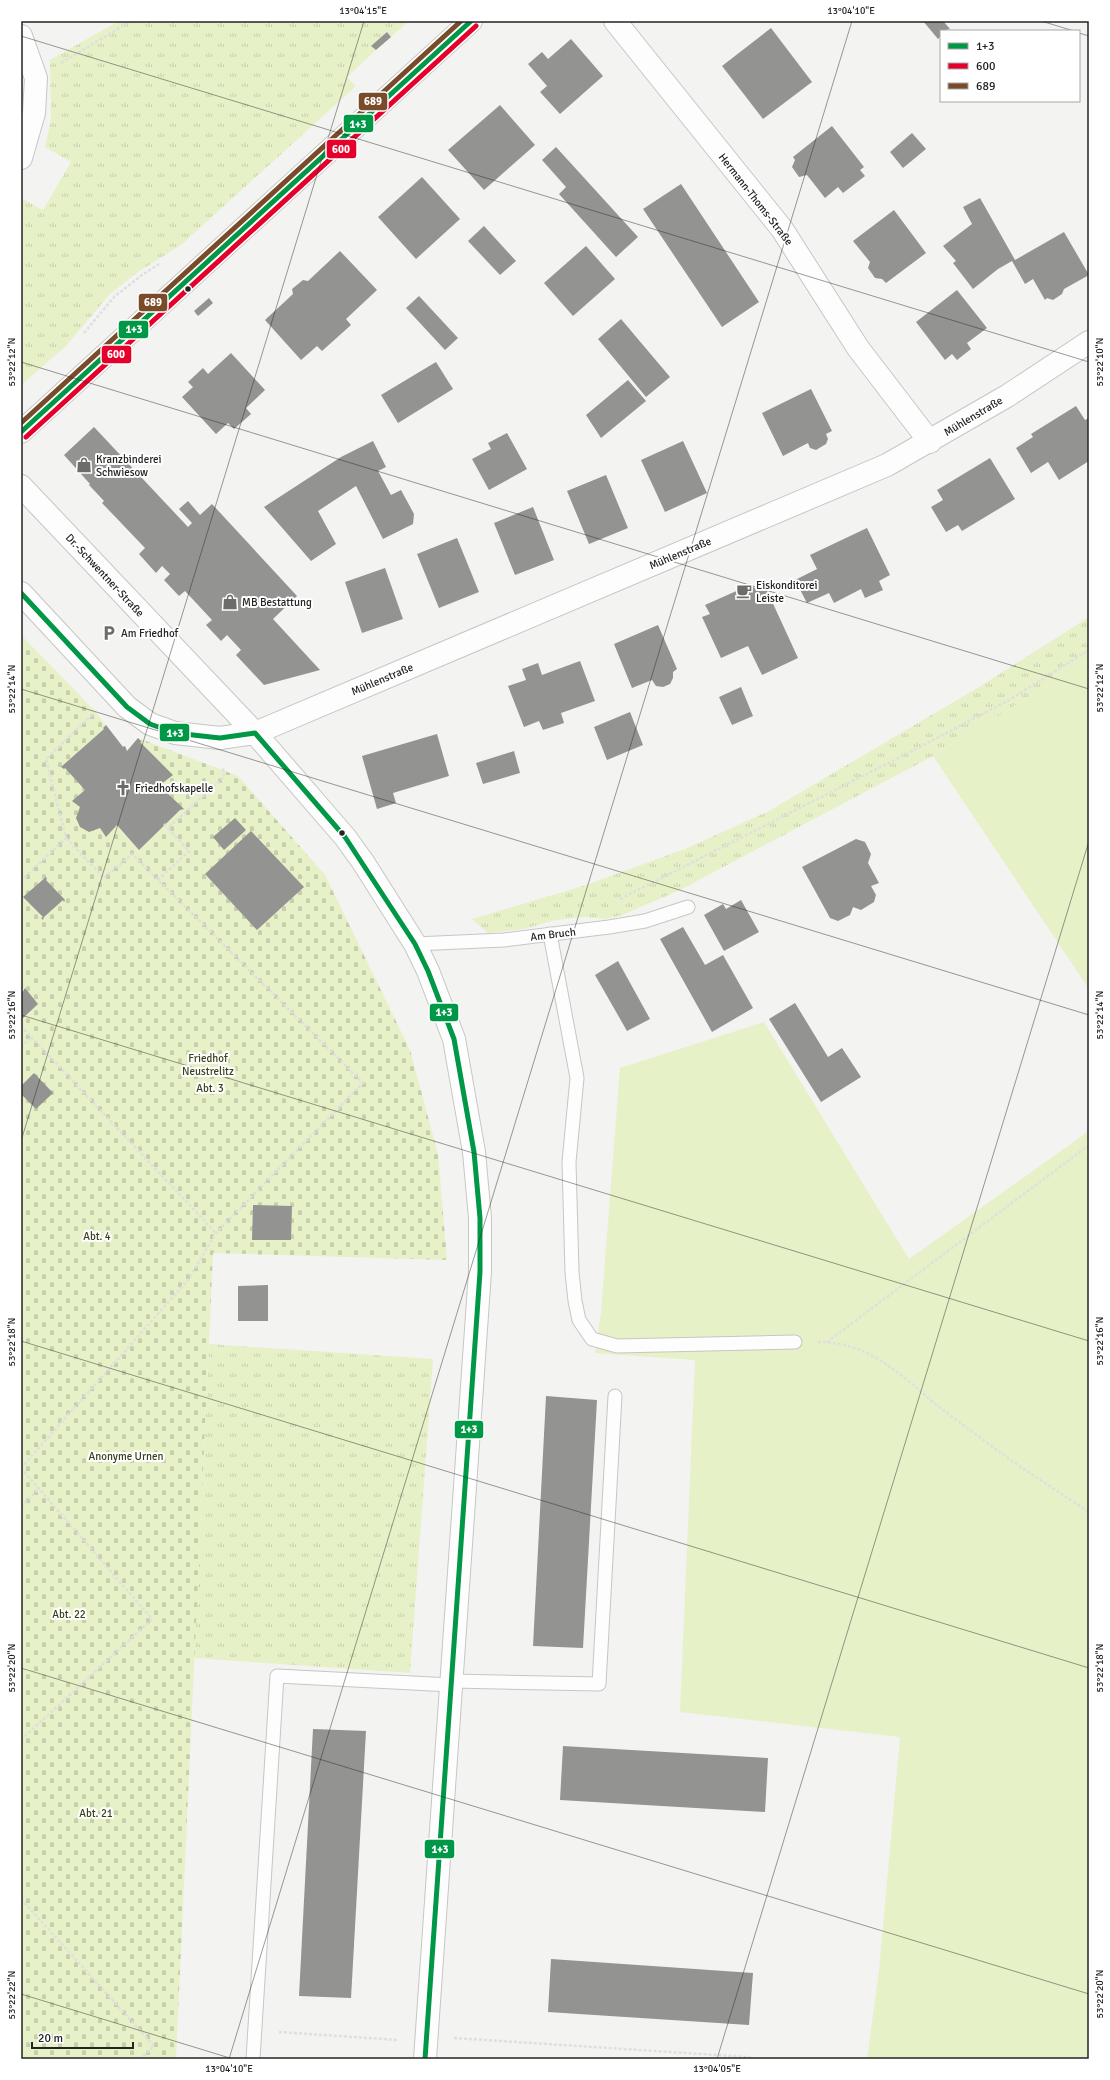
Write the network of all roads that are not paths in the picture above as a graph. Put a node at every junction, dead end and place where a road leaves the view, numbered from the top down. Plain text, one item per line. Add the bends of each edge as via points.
1 (472, 21) edge
2 (615, 21) edge
3 (21, 36) edge
4 (21, 158) edge
5 (1089, 342) edge
6 (21, 432) edge
7 (930, 442) junction
8 (21, 486) edge
9 (21, 593) edge
10 (255, 733) junction
11 (688, 907) dead end
12 (550, 934) junction
13 (415, 944) junction
14 (795, 1342) road end
15 (615, 1396) dead end
16 (451, 1683) junction
17 (426, 2046) edge
18 (253, 2059) edge

1 - 6 street
2 - 7 street, Hermann-Thoms-Straße via 782,229 858,348
3 - 4 street via 36,78 34,113
5 - 7 street, Mühlenstraße via 1007,396
7 - 10 street, Mühlenstraße via 887,465
8 - 10 street, Dr.-Schwentner-Straße
9 - 10 street via 114,694 150,724 175,734 220,738
10 - 13 street, Dr.-Schwentner-Straße via 345,837
11 - 12 lane, Am Bruch via 645,921
12 - 13 lane, Am Bruch via 504,940
12 - 14 lane via 577,1078 569,1162 572,1272 579,1320 592,1339 617,1346
13 - 16 street, Dr.-Schwentner-Straße via 454,1038 474,1152 480,1218 480,1272
15 - 16 lane via 599,1684
16 - 17 street, Dr.-Schwentner-Straße
16 - 18 lane via 277,1676

